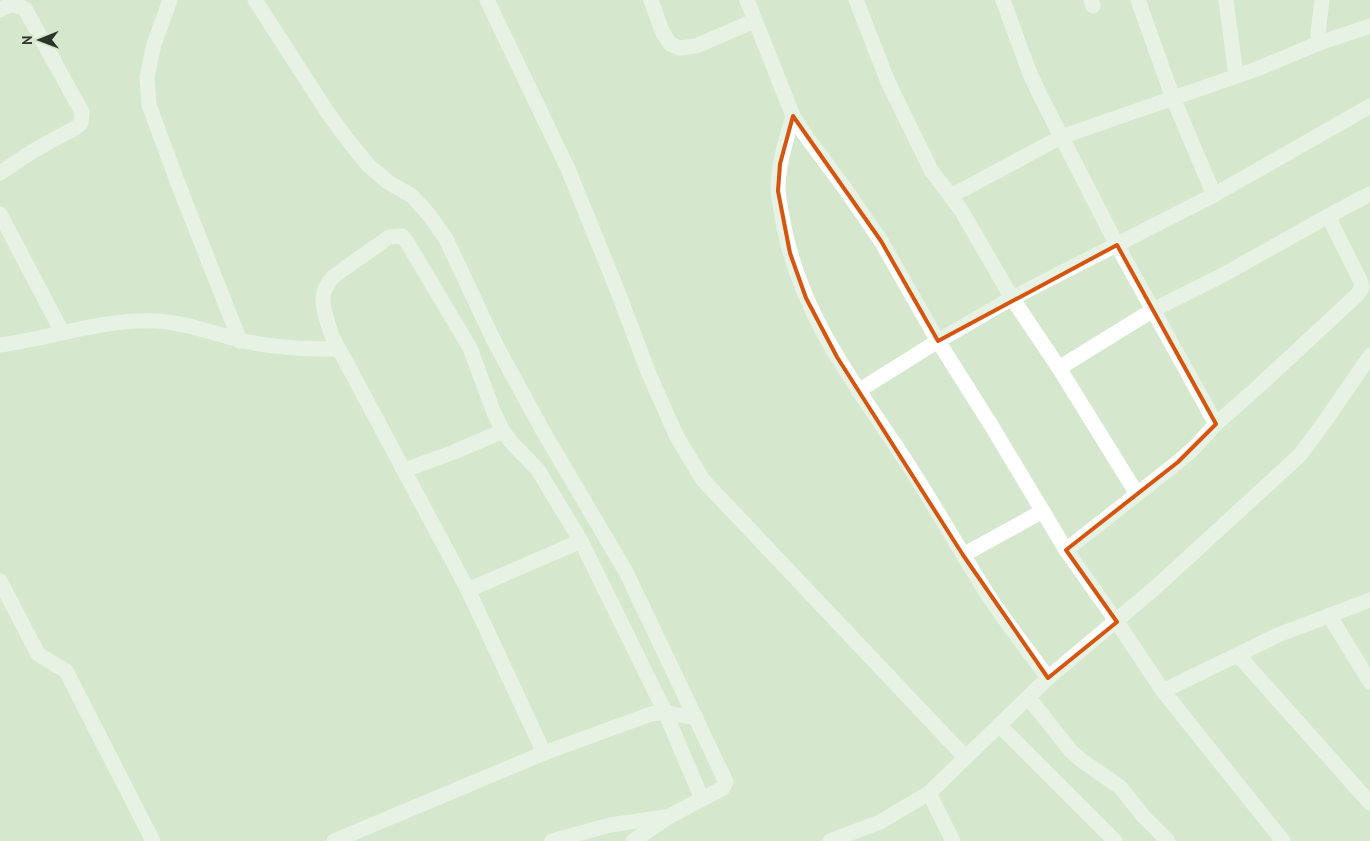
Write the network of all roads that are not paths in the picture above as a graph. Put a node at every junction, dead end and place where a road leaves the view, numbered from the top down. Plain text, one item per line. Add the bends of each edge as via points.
1 (170, 0) edge
2 (255, 0) edge
3 (487, 0) edge
4 (651, 0) edge
5 (747, 0) edge
6 (856, 0) edge
7 (1003, 0) edge
8 (1138, 0) edge
9 (1226, 0) edge
10 (1322, 0) edge
11 (0, 10) edge
12 (754, 21) junction
13 (1370, 26) edge
14 (1319, 43) junction
15 (1236, 76) junction
16 (1173, 98) junction
17 (1370, 106) edge
18 (793, 116) junction
19 (1061, 137) junction
20 (0, 173) edge
21 (1370, 194) edge
22 (1214, 195) junction
23 (951, 196) junction
24 (0, 214) edge
25 (1328, 216) junction
26 (1117, 245) junction
27 (1012, 298) junction
28 (1153, 310) junction
29 (62, 332) junction
30 (240, 340) junction
31 (938, 341) junction
32 (0, 345) edge
33 (338, 349) junction
34 (1370, 356) edge
35 (1059, 368) junction
36 (858, 391) junction
37 (1216, 424) junction
38 (503, 432) junction
39 (405, 470) junction
40 (1137, 494) junction
41 (1043, 511) junction
42 (581, 541) junction
43 (1066, 550) junction
44 (963, 555) junction
45 (0, 581) edge
46 (468, 590) junction
47 (1370, 600) edge
48 (1329, 615) junction
49 (1117, 622) junction
50 (1238, 655) junction
51 (1048, 678) junction
52 (1370, 682) edge
53 (1162, 691) junction
54 (1024, 701) junction
55 (665, 712) junction
56 (696, 717) junction
57 (1003, 720) junction
58 (544, 753) junction
59 (965, 757) junction
60 (929, 792) junction
61 (702, 799) junction
62 (1370, 803) edge
63 (668, 817) junction
64 (153, 841) edge
65 (334, 841) edge
66 (552, 841) edge
67 (633, 841) edge
68 (830, 841) edge
69 (953, 841) edge
70 (1116, 841) edge
71 (1168, 841) edge
72 (1283, 841) edge

1 - 30 street via 154,44 147,77 149,105
2 - 56 street via 352,145 388,182 412,196 446,239 495,343 542,431 626,572
3 - 59 street via 568,169 649,374 677,438 693,465 715,493
4 - 12 street via 662,31 670,44 680,48 696,46
5 - 12 street
6 - 23 street via 888,82 938,180
7 - 19 street via 1030,74
8 - 16 street
9 - 15 street
10 - 14 street
11 - 20 street via 7,5 25,9 82,112 82,123
12 - 18 street
13 - 14 street
14 - 15 street
15 - 16 street
16 - 19 street
16 - 22 street
17 - 22 street
18 - 31 street via 881,241
18 - 36 street via 780,164 778,191 790,253 806,298
19 - 23 street
19 - 26 street
21 - 25 street
22 - 26 street
23 - 27 street
24 - 29 street
25 - 28 street
25 - 37 street via 1360,280 1362,286 1358,294
26 - 27 street
26 - 28 street
27 - 31 street
27 - 35 street
28 - 35 street
28 - 37 street
29 - 30 street via 117,322 160,322
29 - 32 street
30 - 33 street via 292,348
31 - 36 street
31 - 41 street
33 - 38 street via 322,296 328,282 389,236 402,236 470,348
33 - 39 street
34 - 49 street via 1300,455
35 - 40 street
36 - 44 street via 909,465
37 - 40 street via 1192,449
38 - 39 street
38 - 42 street via 549,485
39 - 46 street
40 - 43 street
41 - 43 street
41 - 44 street
42 - 46 street
42 - 55 street
43 - 49 street
44 - 51 street
45 - 64 street via 38,654 66,671
46 - 58 street
47 - 48 street
48 - 50 street
48 - 52 street
49 - 51 street
49 - 53 street
50 - 53 street
50 - 62 street
51 - 54 street
53 - 72 street
54 - 57 street
54 - 71 street via 1071,751 1120,788
55 - 56 street
55 - 58 street via 651,714
55 - 61 street
56 - 61 street via 726,782 723,788
57 - 59 street
57 - 70 street
58 - 65 street
59 - 60 street
60 - 68 street via 880,822
60 - 69 street
61 - 63 street
63 - 66 street via 610,825
63 - 67 street

